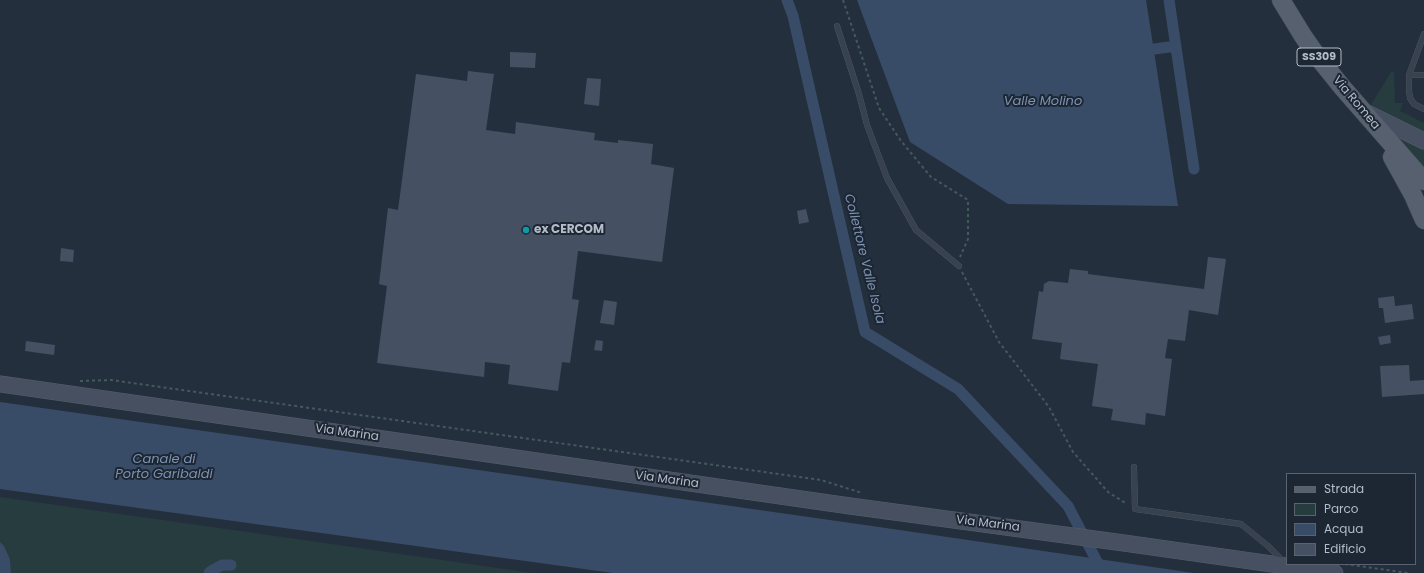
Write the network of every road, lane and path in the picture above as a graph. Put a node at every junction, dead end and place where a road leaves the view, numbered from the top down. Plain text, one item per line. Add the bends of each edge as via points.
1 (843, 0) edge
2 (1281, 0) edge
3 (837, 26) dead end
4 (1424, 34) edge
5 (1408, 75) junction
6 (1424, 75) edge
7 (1424, 109) edge
8 (1365, 114) junction
9 (1424, 142) edge
10 (1424, 181) edge
11 (1424, 220) edge
12 (959, 266) junction
13 (74, 380) dead end
14 (0, 384) edge
15 (1134, 466) dead end
16 (868, 494) dead end
17 (1135, 509) junction
18 (1286, 565) edge
19 (1352, 565) edge
20 (1288, 567) joint
21 (1335, 573) edge
22 (1408, 573) edge

1 - 12 path via 879,108 901,141 931,177 968,200 968,239
2 - 8 main road, Via Romea / SS309 via 1310,46
3 - 12 lane via 867,125 887,178 916,230
4 - 5 lane
5 - 6 lane
5 - 7 lane via 1410,98 1414,104
8 - 9 street
8 - 10 main road, Via Romea / SS309
8 - 11 main road via 1399,167
12 - 17 path via 999,342 1049,407 1073,452 1108,492
13 - 16 path via 111,380 821,480
14 - 20 street, Via Marina
15 - 17 lane
17 - 18 lane via 1241,524
19 - 22 path
20 - 21 street, Via Marina

